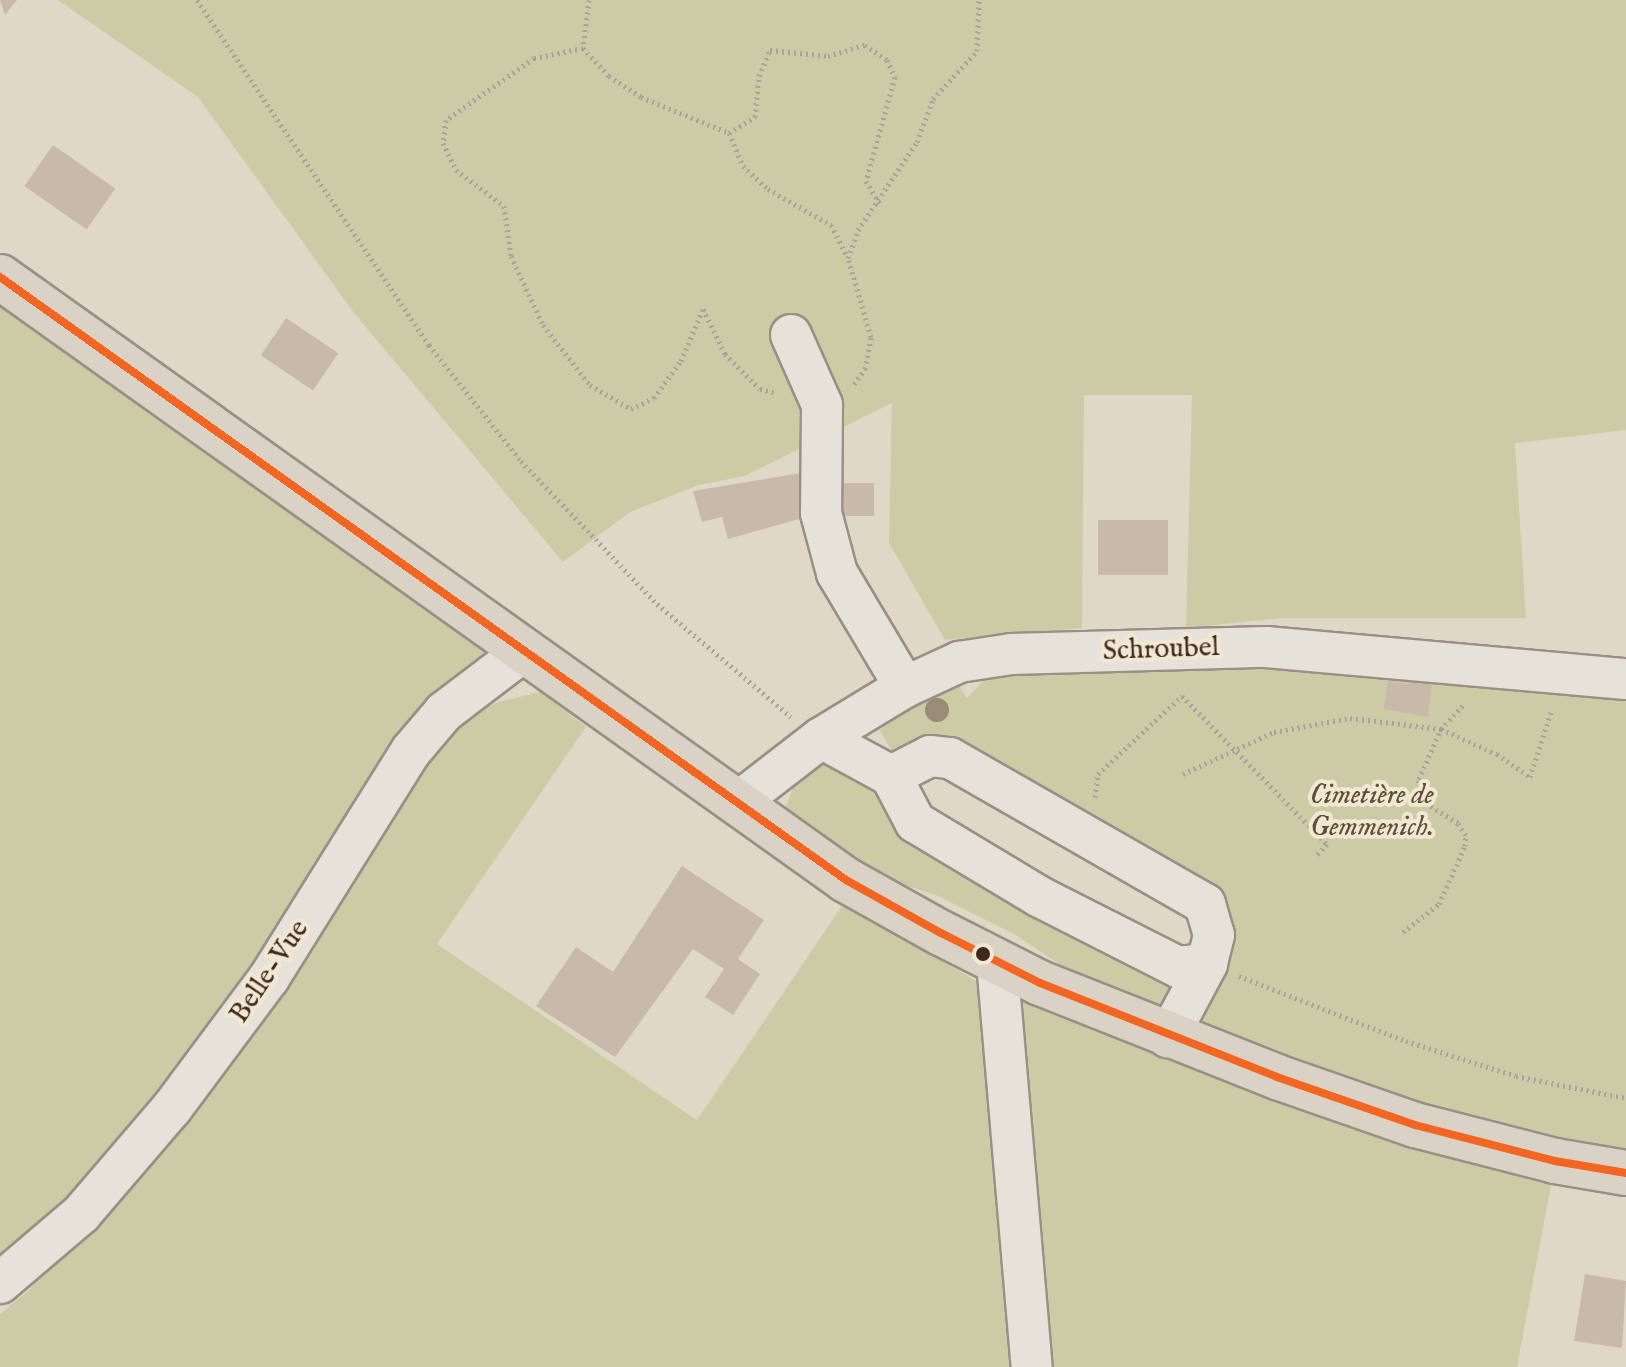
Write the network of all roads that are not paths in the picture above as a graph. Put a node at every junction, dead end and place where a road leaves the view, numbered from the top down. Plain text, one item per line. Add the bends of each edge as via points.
1 (0, 277) edge
2 (791, 335) dead end
3 (524, 651) junction
4 (1626, 679) edge
5 (905, 687) junction
6 (821, 738) junction
7 (891, 776) junction
8 (737, 803) junction
9 (997, 962) junction
10 (1207, 964) junction
11 (1168, 1037) junction
12 (1626, 1173) edge
13 (0, 1283) edge
14 (1032, 1367) edge

1 - 3 main road
2 - 5 street via 822,405 821,513 837,573
3 - 8 main road
3 - 13 street, Belle-Vue via 444,712 411,751 269,978 172,1108 81,1214
4 - 5 street, Schroubel via 1266,647 1026,654 959,662
5 - 6 street, Schroubel
6 - 7 street
6 - 8 street, Schroubel
7 - 10 street via 915,822 1040,897 1178,967
7 - 10 street via 930,756 950,758 1205,904 1214,935
8 - 9 main road via 846,880
9 - 11 main road
9 - 14 street
10 - 11 street
11 - 12 main road via 1415,1125 1555,1161

